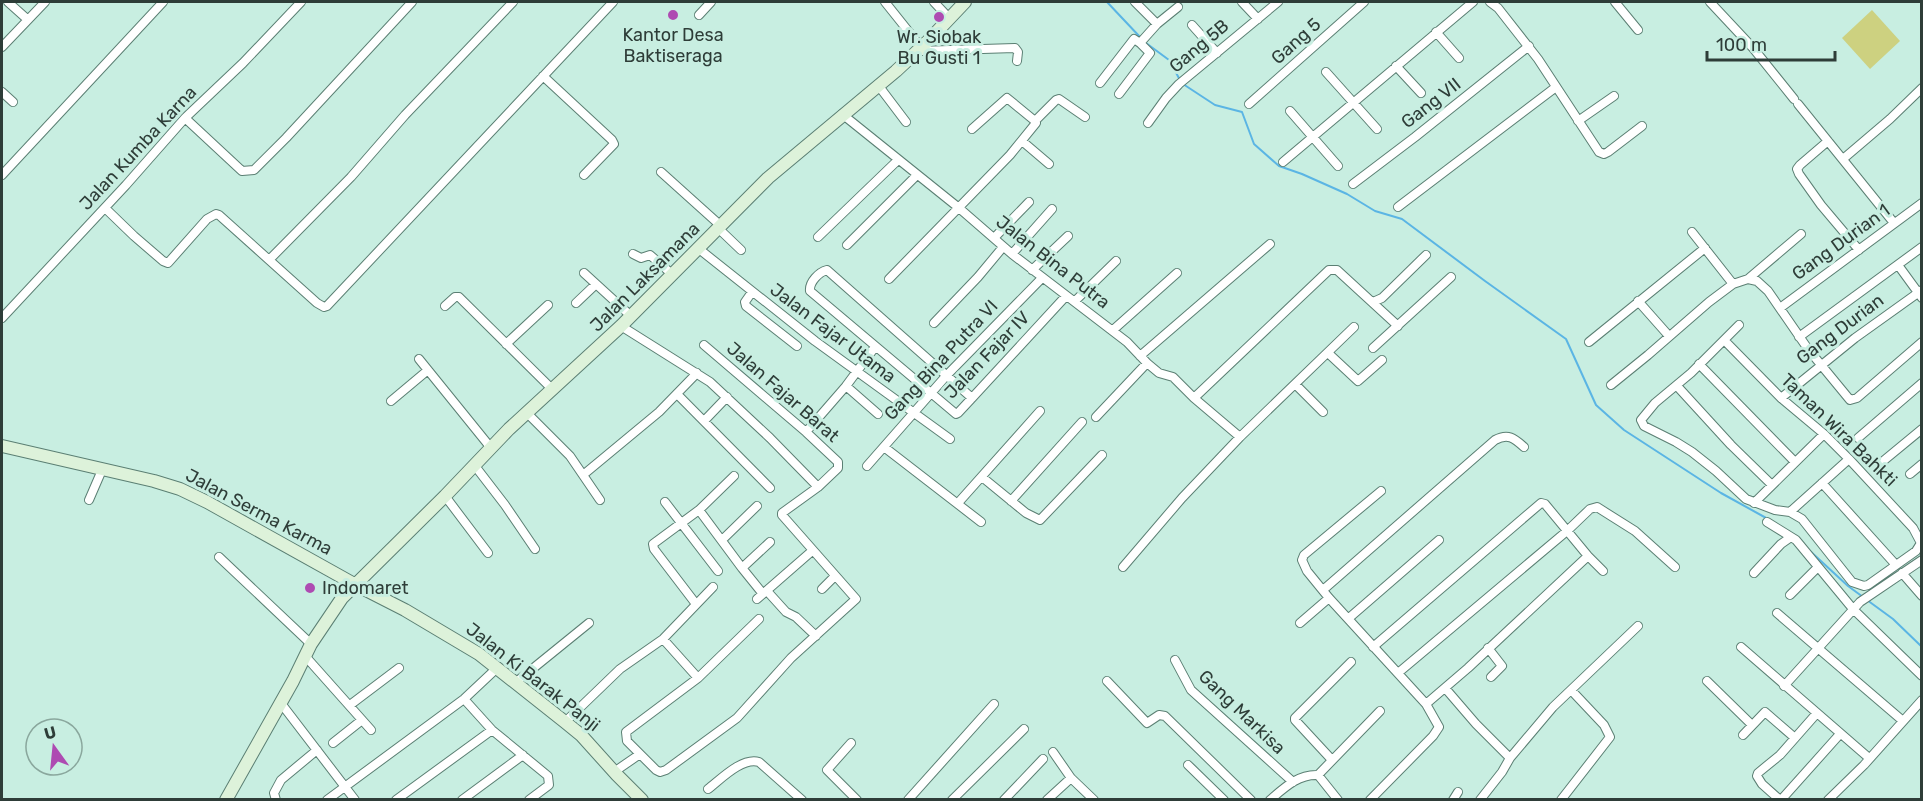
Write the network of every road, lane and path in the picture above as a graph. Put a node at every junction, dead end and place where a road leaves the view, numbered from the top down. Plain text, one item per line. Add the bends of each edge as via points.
1 (8, 2) edge
2 (45, 2) edge
3 (163, 2) edge
4 (301, 2) edge
5 (412, 2) edge
6 (513, 2) edge
7 (613, 2) edge
8 (711, 2) edge
9 (885, 2) edge
10 (934, 2) edge
11 (965, 2) edge
12 (1135, 2) edge
13 (1242, 2) edge
14 (1278, 2) edge
15 (1362, 2) edge
16 (1473, 2) edge
17 (1490, 2) edge
18 (1615, 2) edge
19 (1710, 2) edge
20 (1178, 7) dead end
21 (699, 15) dead end
22 (949, 18) junction
23 (27, 19) junction
24 (1258, 19) junction
25 (1158, 24) junction
26 (1192, 26) dead end
27 (1638, 30) dead end
28 (1437, 32) junction
29 (1140, 43) junction
30 (1529, 46) junction
31 (2, 47) edge
32 (919, 49) junction
33 (1217, 53) junction
34 (1459, 58) dead end
35 (1017, 61) dead end
36 (1396, 66) junction
37 (1326, 72) dead end
38 (543, 76) junction
39 (1100, 83) dead end
40 (878, 85) junction
41 (1556, 87) junction
42 (1922, 88) edge
43 (2, 92) edge
44 (1421, 93) dead end
45 (1119, 94) dead end
46 (1614, 96) dead end
47 (13, 102) dead end
48 (1249, 104) dead end
49 (1354, 104) junction
50 (1290, 111) dead end
51 (842, 114) junction
52 (1085, 117) dead end
53 (184, 118) junction
54 (1035, 120) junction
55 (1578, 121) junction
56 (906, 122) dead end
57 (1148, 123) dead end
58 (1642, 126) dead end
59 (972, 129) dead end
60 (1377, 129) dead end
61 (1313, 137) junction
62 (1022, 141) junction
63 (1828, 141) junction
64 (1843, 159) junction
65 (898, 160) junction
66 (1283, 162) dead end
67 (1049, 164) dead end
68 (1338, 166) dead end
69 (661, 172) dead end
70 (2, 175) edge
71 (584, 175) dead end
72 (917, 175) junction
73 (1353, 184) dead end
74 (1029, 202) dead end
75 (1922, 202) edge
76 (1398, 207) dead end
77 (105, 208) junction
78 (959, 208) junction
79 (1052, 209) dead end
80 (1894, 223) junction
81 (720, 228) junction
82 (1692, 232) dead end
83 (1801, 234) dead end
84 (1068, 236) dead end
85 (818, 237) dead end
86 (994, 238) junction
87 (1270, 244) dead end
88 (847, 245) dead end
89 (1002, 247) junction
90 (1922, 247) edge
91 (1705, 248) junction
92 (699, 249) junction
93 (741, 250) dead end
94 (1859, 250) junction
95 (633, 254) dead end
96 (1012, 254) junction
97 (1426, 255) dead end
98 (269, 260) junction
99 (1116, 261) dead end
100 (1898, 265) junction
101 (1032, 270) junction
102 (584, 273) dead end
103 (1176, 273) dead end
104 (672, 275) junction
105 (1451, 277) dead end
106 (1042, 278) junction
107 (889, 279) dead end
108 (1748, 279) junction
109 (596, 284) junction
110 (1733, 284) junction
111 (752, 292) junction
112 (1920, 294) edge
113 (1066, 296) junction
114 (1638, 301) junction
115 (1076, 302) junction
116 (1373, 302) junction
117 (576, 303) dead end
118 (548, 305) dead end
119 (445, 306) dead end
120 (1780, 308) junction
121 (631, 316) junction
122 (2, 318) edge
123 (934, 323) dead end
124 (1739, 325) dead end
125 (621, 326) junction
126 (1398, 326) junction
127 (1354, 327) dead end
128 (1113, 330) junction
129 (1669, 336) junction
130 (1799, 337) junction
131 (1724, 340) junction
132 (1589, 342) dead end
133 (1922, 342) edge
134 (506, 344) junction
135 (704, 345) dead end
136 (797, 346) dead end
137 (875, 347) junction
138 (1373, 348) dead end
139 (1328, 353) junction
140 (419, 359) dead end
141 (1143, 359) junction
142 (1382, 360) dead end
143 (1699, 364) junction
144 (1820, 365) junction
145 (428, 370) junction
146 (856, 370) junction
147 (697, 373) junction
148 (946, 375) junction
149 (1922, 383) edge
150 (1296, 385) junction
151 (1611, 385) dead end
152 (846, 386) junction
153 (1677, 386) junction
154 (553, 390) junction
155 (930, 393) junction
156 (677, 394) junction
157 (727, 397) junction
158 (972, 398) junction
159 (1781, 398) junction
160 (1194, 399) junction
161 (391, 400) dead end
162 (1040, 411) dead end
163 (1323, 412) dead end
164 (527, 413) junction
165 (879, 414) dead end
166 (913, 414) junction
167 (1096, 417) dead end
168 (704, 421) junction
169 (1082, 422) dead end
170 (1922, 429) edge
171 (806, 432) junction
172 (1824, 434) junction
173 (1240, 437) junction
174 (1858, 438) dead end
175 (950, 439) dead end
176 (2, 446) edge
177 (884, 447) junction
178 (1524, 447) dead end
179 (491, 448) junction
180 (1102, 455) dead end
181 (1849, 459) junction
182 (1795, 462) junction
183 (1882, 462) dead end
184 (1922, 464) edge
185 (475, 466) junction
186 (867, 466) dead end
187 (102, 470) junction
188 (1910, 474) dead end
189 (583, 475) junction
190 (734, 476) dead end
191 (982, 477) junction
192 (1822, 483) junction
193 (1772, 485) junction
194 (818, 487) junction
195 (770, 488) dead end
196 (1381, 491) dead end
197 (445, 496) junction
198 (89, 500) dead end
199 (600, 500) dead end
200 (1011, 501) junction
201 (665, 502) dead end
202 (958, 503) junction
203 (1754, 503) junction
204 (757, 506) dead end
205 (699, 510) junction
206 (1790, 512) junction
207 (681, 522) junction
208 (981, 522) dead end
209 (1767, 522) dead end
210 (1567, 531) junction
211 (1791, 537) junction
212 (722, 540) junction
213 (1439, 540) dead end
214 (770, 542) dead end
215 (535, 549) dead end
216 (812, 550) junction
217 (488, 553) dead end
218 (219, 556) dead end
219 (1588, 556) junction
220 (1922, 560) edge
221 (1896, 565) junction
222 (1123, 567) dead end
223 (1675, 567) dead end
224 (1818, 567) junction
225 (742, 568) junction
226 (718, 571) dead end
227 (1603, 571) dead end
228 (1754, 573) dead end
229 (1902, 573) junction
230 (834, 577) junction
231 (356, 585) junction
232 (713, 587) dead end
233 (822, 589) dead end
234 (1323, 590) junction
235 (762, 594) junction
236 (1790, 595) dead end
237 (1922, 596) edge
238 (1329, 598) junction
239 (696, 604) junction
240 (1853, 609) junction
241 (1777, 613) dead end
242 (1349, 618) junction
243 (759, 619) dead end
244 (589, 623) dead end
245 (1300, 623) dead end
246 (1638, 626) dead end
247 (816, 636) junction
248 (663, 639) junction
249 (311, 644) junction
250 (1373, 647) junction
251 (1742, 647) dead end
252 (1817, 647) junction
253 (1488, 648) junction
254 (306, 657) junction
255 (1175, 660) dead end
256 (1351, 662) dead end
257 (399, 668) dead end
258 (497, 668) junction
259 (1398, 673) junction
260 (1922, 676) edge
261 (1491, 677) dead end
262 (698, 678) junction
263 (1107, 681) dead end
264 (1707, 681) dead end
265 (515, 683) junction
266 (1784, 686) junction
267 (1445, 688) junction
268 (1571, 690) junction
269 (464, 699) junction
270 (1922, 700) edge
271 (280, 702) junction
272 (994, 704) dead end
273 (1426, 704) junction
274 (350, 705) junction
275 (1380, 711) dead end
276 (1817, 713) junction
277 (362, 720) junction
278 (565, 722) junction
279 (1903, 722) junction
280 (1752, 725) junction
281 (492, 729) junction
282 (1023, 729) dead end
283 (371, 730) dead end
284 (1840, 734) junction
285 (1743, 735) dead end
286 (1795, 738) junction
287 (333, 743) dead end
288 (851, 743) dead end
289 (317, 750) junction
290 (1053, 752) dead end
291 (640, 754) junction
292 (523, 755) junction
293 (1510, 758) junction
294 (1869, 758) junction
295 (1043, 759) dead end
296 (1332, 760) junction
297 (1188, 765) dead end
298 (614, 772) junction
299 (1318, 775) junction
300 (1071, 778) junction
301 (1293, 782) junction
302 (345, 786) junction
303 (708, 789) dead end
304 (407, 796) edge
305 (1088, 798) edge
306 (226, 800) edge
307 (276, 800) edge
308 (327, 800) edge
309 (355, 800) edge
310 (396, 800) edge
311 (462, 800) edge
312 (529, 800) edge
313 (642, 800) edge
314 (802, 800) edge
315 (857, 800) edge
316 (908, 800) edge
317 (952, 800) edge
318 (1004, 800) edge
319 (1047, 800) edge
320 (1224, 800) edge
321 (1251, 800) edge
322 (1270, 800) edge
323 (1338, 800) edge
324 (1370, 800) edge
325 (1480, 800) edge
326 (1561, 800) edge
327 (1780, 800) edge
328 (1828, 800) edge

1 - 23 street
2 - 23 street
3 - 70 street
4 - 53 street, Jalan Kumba Karna
5 - 53 street via 254,170 242,171
6 - 98 street
7 - 38 street
8 - 21 street
9 - 32 street
10 - 22 street
11 - 22 main road, Jalan Laksamana
12 - 25 street
13 - 24 street
14 - 24 street, Gang 5B
15 - 48 street, Gang 5
16 - 28 street
17 - 30 street
18 - 27 street
19 - 63 street via 1754,48
20 - 25 street
22 - 32 main road, Jalan Laksamana
23 - 31 street
24 - 33 street, Gang 5B
25 - 29 street
26 - 33 street
28 - 34 street
28 - 36 street
29 - 39 street via 1134,39
29 - 45 street via 1150,53
30 - 41 street
30 - 73 street, Gang VII
32 - 35 street via 1015,48
32 - 40 main road, Jalan Laksamana
33 - 57 street, Gang 5B via 1181,82
36 - 44 street
36 - 49 street
37 - 49 street
38 - 71 street via 614,144
38 - 98 street via 327,306 317,303
40 - 51 main road, Jalan Laksamana
40 - 56 street
41 - 55 street
41 - 76 street
42 - 64 street
43 - 47 street
46 - 55 street
49 - 60 street
49 - 61 street
50 - 61 street
51 - 65 street, Jalan Bina Putra
51 - 81 main road, Jalan Laksamana via 768,178
52 - 54 street via 1059,99
53 - 77 street, Jalan Kumba Karna
54 - 59 street via 1007,98
54 - 62 street
55 - 58 street via 1601,154
61 - 66 street
61 - 68 street
62 - 67 street
62 - 78 street
63 - 64 street
63 - 94 street via 1797,169
64 - 80 street
65 - 72 street, Jalan Bina Putra
65 - 85 street
69 - 81 street
72 - 78 street, Jalan Bina Putra
72 - 88 street
74 - 86 street
75 - 80 street, Gang Durian 1
77 - 98 street via 166,262 216,214
77 - 122 street, Jalan Kumba Karna
78 - 86 street, Jalan Bina Putra
78 - 107 street
79 - 96 street
80 - 94 street, Gang Durian 1
81 - 92 main road, Jalan Laksamana
81 - 93 street
82 - 91 street
83 - 108 street
84 - 101 street
86 - 89 street, Jalan Bina Putra
87 - 141 street
89 - 96 street, Jalan Bina Putra
89 - 123 street
90 - 100 street
91 - 110 street
91 - 114 street
92 - 104 main road, Jalan Laksamana
92 - 111 street, Jalan Fajar Utama
94 - 120 street, Gang Durian 1
95 - 104 street via 641,258 650,255
96 - 101 street, Jalan Bina Putra
97 - 116 street
99 - 115 street
100 - 112 street
100 - 130 street
101 - 106 street, Jalan Bina Putra
102 - 109 street
103 - 128 street
104 - 121 main road, Jalan Laksamana
105 - 126 street
106 - 113 street, Jalan Bina Putra
106 - 148 street, Gang Bina Putra VI
108 - 110 street
108 - 120 street via 1758,281
109 - 117 street
109 - 121 street
110 - 129 street
111 - 136 street via 746,306
111 - 146 street, Jalan Fajar Utama
112 - 144 street, Gang Durian
113 - 115 street, Jalan Bina Putra
113 - 158 street, Jalan Fajar IV
114 - 129 street
114 - 132 street
115 - 128 street, Jalan Bina Putra
116 - 126 street
116 - 160 street via 1337,270 1329,270
118 - 134 street
119 - 134 street via 459,297
120 - 130 street
121 - 125 main road, Jalan Laksamana
124 - 131 street, Taman Wira Bahkti
125 - 147 street
125 - 154 main road, Jalan Laksamana
126 - 138 street
127 - 139 street
128 - 141 street, Jalan Bina Putra
129 - 151 street
130 - 144 street
131 - 143 street, Taman Wira Bahkti
131 - 159 street, Taman Wira Bahkti
133 - 144 street via 1851,401
134 - 154 street
135 - 171 street, Jalan Fajar Barat
137 - 146 street
137 - 148 street via 810,291 811,283 822,271 827,270
137 - 155 street
139 - 142 street via 1358,381
139 - 150 street
140 - 145 street
141 - 160 street, Jalan Bina Putra via 1159,373 1173,377
141 - 167 street
143 - 153 street, Taman Wira Bahkti
143 - 182 street
144 - 159 street, Gang Durian
145 - 161 street
145 - 179 street
146 - 152 street
146 - 166 street, Jalan Fajar Utama
147 - 156 street
147 - 157 street
148 - 155 street, Gang Bina Putra VI
148 - 158 street
149 - 174 street
150 - 163 street
150 - 173 street
152 - 165 street
152 - 171 street
153 - 193 street
153 - 203 street, Taman Wira Bahkti via 1647,411 1642,423 1692,452
154 - 164 main road, Jalan Laksamana
155 - 158 street, Jalan Fajar IV via 956,414
155 - 166 street, Gang Bina Putra VI
156 - 168 street
156 - 189 street
157 - 168 street
157 - 194 street
159 - 172 street, Taman Wira Bahkti
160 - 173 street, Jalan Bina Putra
162 - 191 street
164 - 179 main road, Jalan Laksamana
164 - 189 street via 570,456
166 - 175 street, Jalan Fajar Utama
166 - 177 street, Gang Bina Putra VI
168 - 195 street
169 - 200 street
170 - 183 street
171 - 194 street, Jalan Fajar Barat via 839,464
172 - 181 street, Taman Wira Bahkti
172 - 182 street
173 - 222 street
176 - 187 main road, Jalan Serma Karma
177 - 186 street, Gang Bina Putra VI
177 - 202 street
178 - 234 street via 1507,436 1495,440
179 - 185 main road, Jalan Laksamana
180 - 200 street via 1043,519 1038,520
181 - 192 street
181 - 221 street, Taman Wira Bahkti via 1920,539 1920,547
182 - 193 street
184 - 188 street
185 - 197 main road, Jalan Laksamana
185 - 215 street
187 - 198 street
187 - 231 main road, Jalan Serma Karma via 190,493
189 - 199 street
190 - 205 street
191 - 200 street
191 - 202 street
192 - 206 street
192 - 221 street
193 - 203 street
194 - 216 street via 782,514
196 - 234 street via 1304,555 1303,564
197 - 217 street
197 - 231 main road, Jalan Laksamana
201 - 207 street
202 - 208 street
203 - 206 street, Taman Wira Bahkti
204 - 212 street
205 - 207 street
205 - 212 street
206 - 221 street, Taman Wira Bahkti via 1806,522 1852,582 1868,585
207 - 226 street
207 - 239 street via 653,546
209 - 211 street
210 - 219 street
210 - 223 street via 1597,507 1644,538
210 - 250 street via 1545,504 1538,505
210 - 259 street
211 - 224 street
211 - 228 street
212 - 225 street
213 - 242 street
214 - 225 street
216 - 230 street
216 - 235 street
218 - 249 street
219 - 227 street
219 - 253 street
220 - 229 street
224 - 236 street
224 - 240 street
225 - 235 street
229 - 237 street
229 - 240 street
230 - 233 street
230 - 247 street via 856,599
231 - 249 main road, Jalan Laksamana via 338,603
231 - 258 main road, Jalan Ki Barak Panji via 461,641
232 - 239 street
234 - 238 street
235 - 247 street
238 - 242 street
238 - 245 street
239 - 248 street
240 - 252 street
240 - 260 street
241 - 252 street
242 - 250 street
243 - 262 street
244 - 265 street
246 - 268 street
247 - 291 street via 737,717 666,770 656,770
248 - 262 street
248 - 278 street via 620,669
249 - 254 main road, Jalan Laksamana
250 - 259 street
251 - 266 street
252 - 266 street
252 - 279 street
253 - 261 street via 1502,666
253 - 267 street
254 - 271 main road, Jalan Laksamana
254 - 274 street
255 - 301 street, Gang Markisa via 1191,690
256 - 296 street via 1295,718
257 - 274 street
258 - 265 main road, Jalan Ki Barak Panji
258 - 269 street
259 - 273 street
262 - 291 street via 626,732 627,741
263 - 321 street via 1147,723 1159,715 1165,716
264 - 280 street
265 - 278 main road, Jalan Ki Barak Panji
266 - 276 street
267 - 273 street
267 - 293 street
268 - 293 street
268 - 326 street via 1610,736
269 - 281 street
269 - 302 street
270 - 279 street
271 - 289 street
271 - 306 main road, Jalan Laksamana
272 - 316 street
273 - 324 street via 1438,723 1437,730
274 - 277 street
275 - 296 street
276 - 284 street
276 - 286 street
277 - 283 street
277 - 287 street
278 - 298 main road, Jalan Ki Barak Panji
279 - 294 street
280 - 285 street
280 - 286 street via 1765,712
281 - 292 street
281 - 304 street
282 - 317 street
284 - 294 street
284 - 327 street
286 - 327 street via 1757,776
288 - 315 street via 827,770
289 - 302 street
289 - 307 street via 281,780 274,793
290 - 300 street
291 - 298 street
292 - 311 street
292 - 312 street via 550,782
293 - 325 street
294 - 328 street
295 - 318 street
296 - 299 street
297 - 320 street
298 - 313 main road, Jalan Ki Barak Panji
299 - 301 street
299 - 323 street
300 - 305 street
300 - 319 street
301 - 322 street
302 - 308 street
302 - 309 street
303 - 314 street via 742,764 754,760
304 - 310 street

